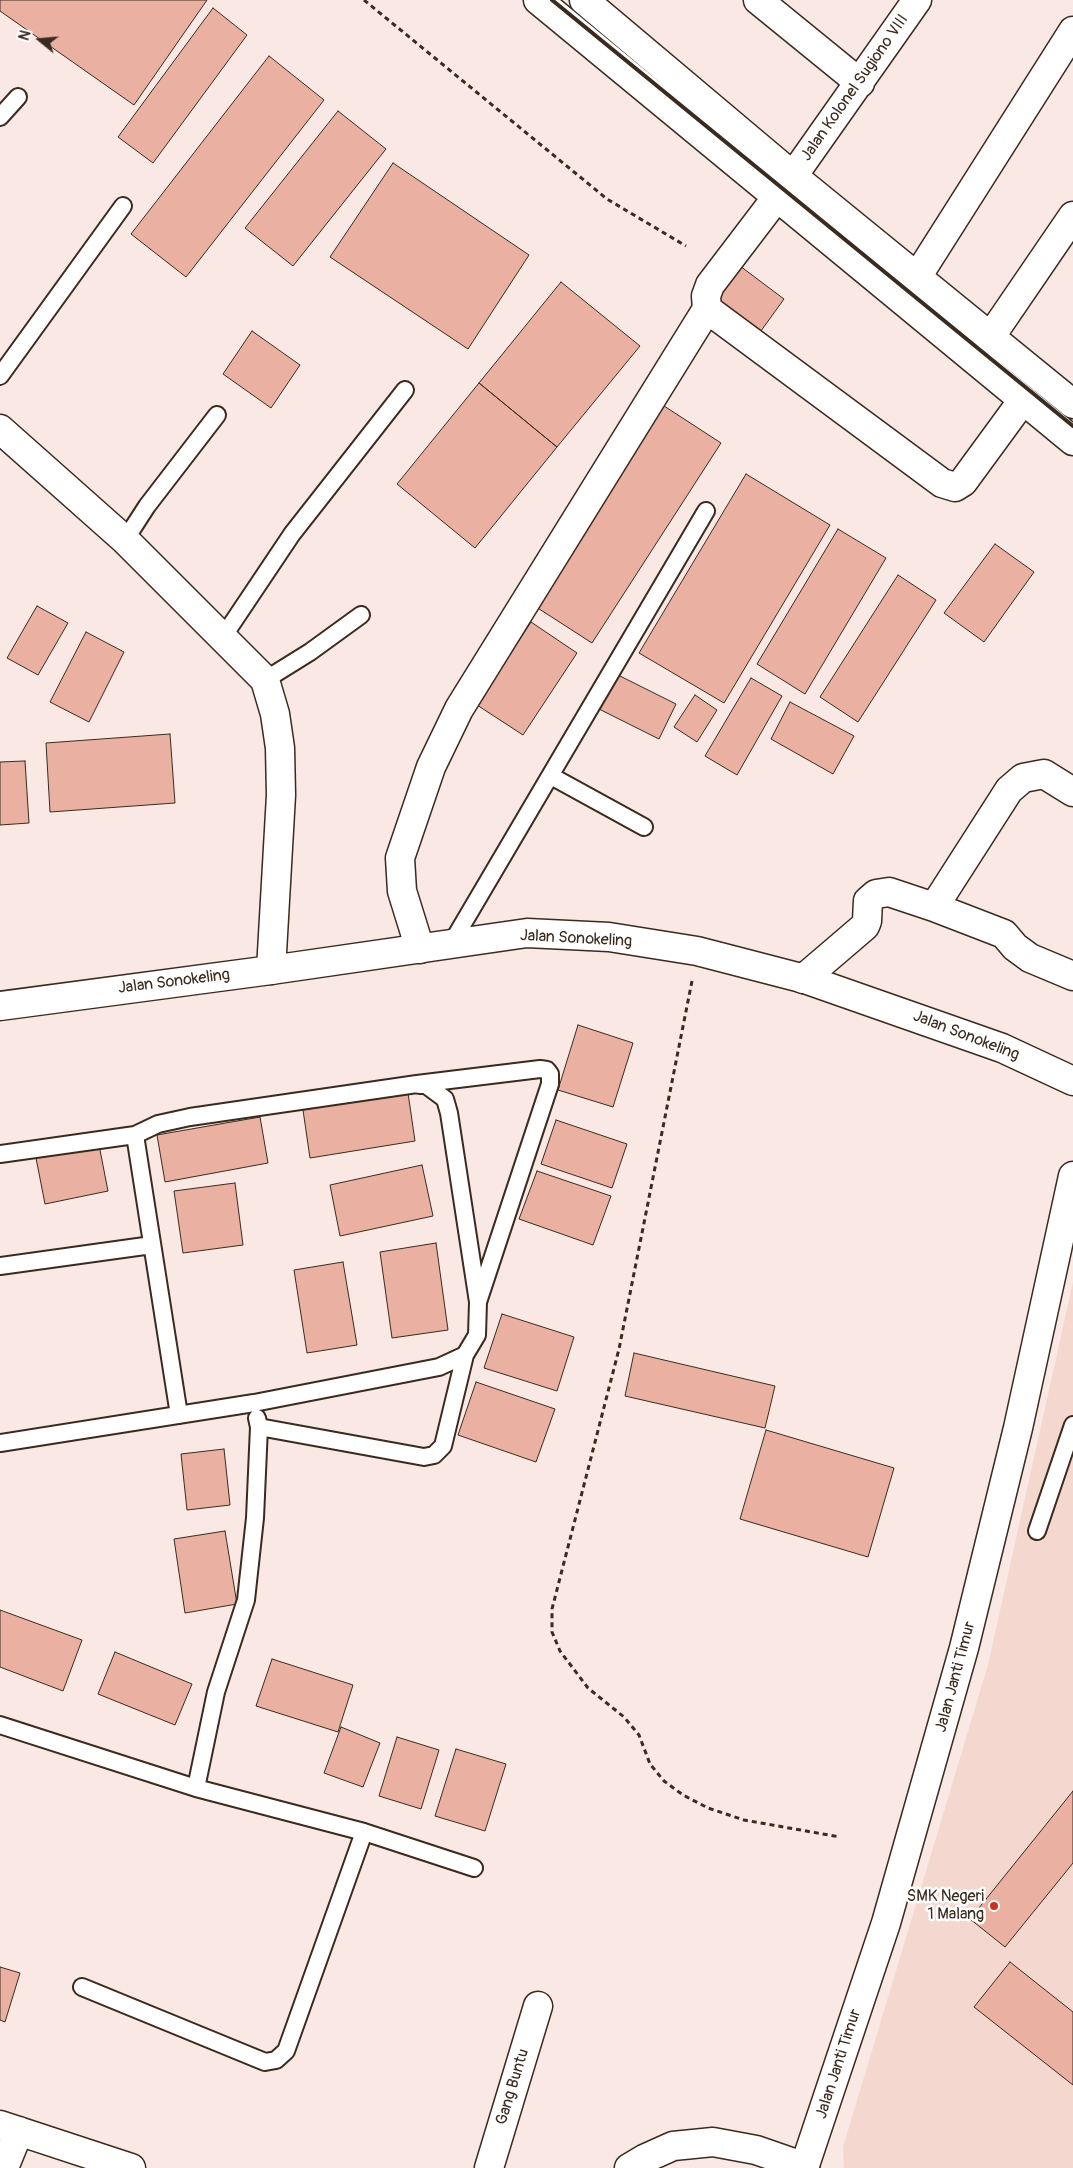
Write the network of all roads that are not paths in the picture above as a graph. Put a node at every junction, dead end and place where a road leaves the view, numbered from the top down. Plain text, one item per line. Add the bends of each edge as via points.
1 (538, 0) edge
2 (584, 0) edge
3 (758, 0) edge
4 (917, 0) edge
5 (1073, 31) edge
6 (860, 83) junction
7 (18, 97) dead end
8 (0, 117) edge
9 (793, 176) junction
10 (777, 197) junction
11 (123, 206) dead end
12 (1073, 216) edge
13 (917, 277) junction
14 (707, 309) junction
15 (991, 336) junction
16 (0, 376) edge
17 (405, 390) dead end
18 (1023, 400) junction
19 (1073, 404) edge
20 (218, 415) dead end
21 (0, 429) edge
22 (1073, 441) edge
23 (706, 511) dead end
24 (125, 540) junction
25 (361, 615) dead end
26 (223, 636) junction
27 (265, 680) junction
28 (551, 776) junction
29 (1073, 792) edge
30 (644, 827) dead end
31 (934, 907) junction
32 (452, 944) junction
33 (420, 949) junction
34 (272, 970) junction
35 (1073, 976) edge
36 (803, 979) junction
37 (0, 1006) edge
38 (1073, 1081) edge
39 (417, 1084) junction
40 (136, 1135) junction
41 (0, 1154) edge
42 (1073, 1176) edge
43 (1068, 1223) edge
44 (152, 1245) junction
45 (0, 1266) edge
46 (478, 1302) junction
47 (464, 1355) junction
48 (254, 1403) junction
49 (179, 1415) junction
50 (1073, 1425) edge
51 (258, 1427) junction
52 (0, 1443) edge
53 (1037, 1531) dead end
54 (0, 1725) edge
55 (196, 1788) junction
56 (364, 1832) junction
57 (474, 1868) dead end
58 (82, 1988) dead end
59 (538, 2006) dead end
60 (9, 2128) edge
61 (4, 2168) edge
62 (131, 2168) edge
63 (489, 2168) edge
64 (630, 2168) edge
65 (804, 2168) edge

1 - 10 street
2 - 9 street
3 - 6 street
4 - 6 street, Jalan Kolonel Sugiono VIII
5 - 13 street
6 - 9 street, Jalan Kolonel Sugiono VIII
7 - 8 lane
9 - 13 street
10 - 14 street via 710,285 706,296
10 - 18 street
11 - 16 lane
12 - 15 street
13 - 15 street
14 - 18 street via 942,483 955,487 963,482
14 - 33 street via 459,709 431,768 400,858 402,891
15 - 19 street
17 - 26 lane via 292,534
18 - 22 street
20 - 24 lane via 147,506
21 - 24 street
23 - 28 lane
24 - 26 street
25 - 27 lane
26 - 27 street
27 - 34 street via 275,714 281,786
28 - 30 lane
28 - 32 lane
29 - 31 street via 1044,774 1023,778 1009,790
31 - 35 street via 1004,934 1030,958
31 - 36 street via 889,892 876,894 868,901 865,926
32 - 33 street, Jalan Sonokeling
32 - 36 street, Jalan Sonokeling via 527,933 608,937 697,951
33 - 34 street, Jalan Sonokeling
34 - 37 street, Jalan Sonokeling
36 - 38 street, Jalan Sonokeling via 1002,1048
39 - 40 lane via 182,1119 158,1124
39 - 46 lane via 426,1085 444,1099 449,1113
39 - 46 lane via 540,1069 550,1074 550,1084
40 - 41 lane
40 - 44 lane
42 - 43 street, Jalan Janti Timur
43 - 65 street, Jalan Janti Timur via 964,1648 886,1924
44 - 45 lane
44 - 49 lane
46 - 47 lane via 477,1335
47 - 48 lane via 439,1367
47 - 51 lane via 443,1446 434,1455 424,1457
48 - 49 lane
48 - 51 lane
49 - 52 lane
50 - 53 lane
51 - 55 lane via 256,1518 246,1600 216,1692
54 - 55 lane
55 - 56 lane
56 - 57 lane
56 - 58 lane via 286,2051 276,2060 265,2062
59 - 63 street, Gang Buntu
60 - 61 street
60 - 62 street
64 - 65 street via 673,2146 713,2142 756,2150

